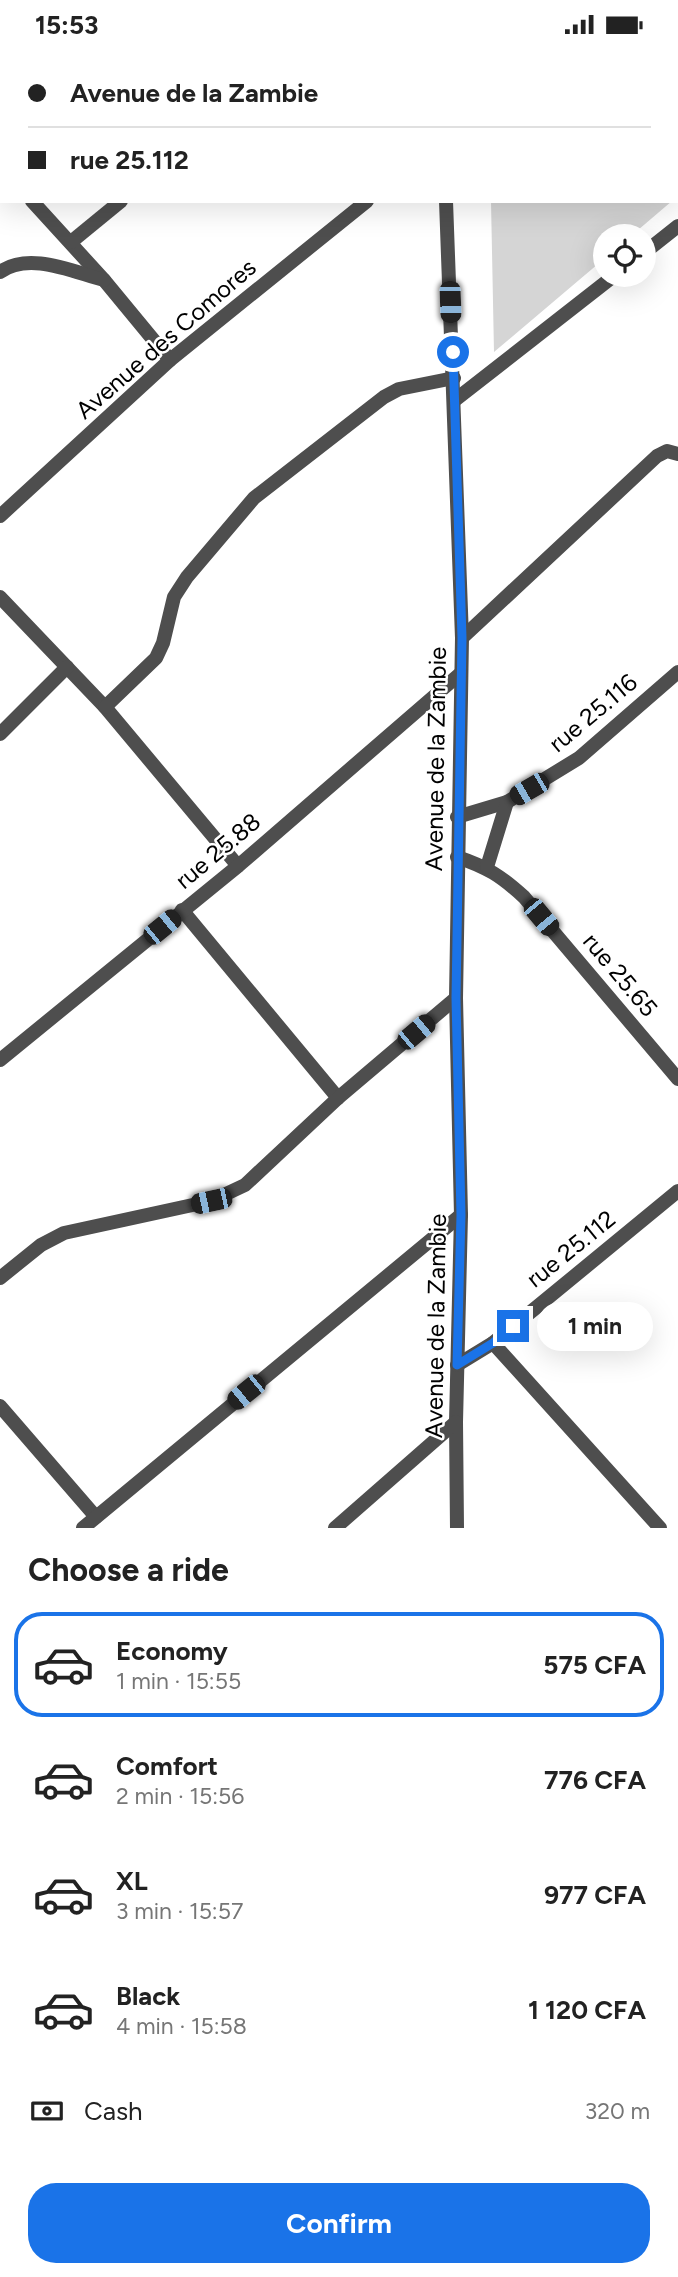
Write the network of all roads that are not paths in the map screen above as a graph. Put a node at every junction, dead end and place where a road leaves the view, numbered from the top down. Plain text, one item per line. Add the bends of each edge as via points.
1 (34, 203) edge
2 (119, 203) edge
3 (365, 203) edge
4 (446, 203) edge
5 (678, 226) edge
6 (71, 242) junction
7 (656, 243) edge
8 (0, 272) edge
9 (104, 280) junction
10 (600, 287) edge
11 (170, 361) junction
12 (454, 378) junction
13 (455, 400) junction
14 (678, 453) edge
15 (0, 516) edge
16 (0, 597) edge
17 (462, 638) junction
18 (67, 667) junction
19 (678, 672) edge
20 (461, 673) junction
21 (105, 707) junction
22 (0, 734) edge
23 (507, 802) junction
24 (457, 817) junction
25 (457, 857) junction
26 (238, 866) junction
27 (487, 867) junction
28 (182, 911) junction
29 (456, 998) junction
30 (0, 1060) edge
31 (678, 1079) edge
32 (338, 1098) junction
33 (678, 1191) edge
34 (461, 1215) junction
35 (0, 1278) edge
36 (493, 1343) junction
37 (457, 1365) junction
38 (0, 1408) edge
39 (456, 1422) junction
40 (96, 1517) junction
41 (83, 1528) edge
42 (335, 1528) edge
43 (457, 1528) edge
44 (660, 1528) edge

1 - 6 street
2 - 6 street
3 - 11 street, Avenue des Comores
4 - 12 street, Avenue de la Zambie
5 - 7 street
6 - 9 street
8 - 9 street via 25,262
9 - 11 street
10 - 13 street
11 - 15 street, Avenue des Comores
12 - 13 street, Avenue de la Zambie
12 - 21 street via 399,389 384,397 254,498 174,597 156,658
13 - 17 street, Avenue de la Zambie
14 - 17 street via 667,451 657,456
16 - 18 street
17 - 20 street, Avenue de la Zambie
18 - 21 street
18 - 22 street
19 - 23 street, rue 25.116 via 579,758
20 - 24 street, Avenue de la Zambie
20 - 26 street, rue 25.88
21 - 26 street
23 - 24 street, rue 25.116
23 - 27 street
24 - 25 street, Avenue de la Zambie
25 - 27 street, rue 25.65
25 - 29 street, Avenue de la Zambie
26 - 28 street, rue 25.88
27 - 31 street, rue 25.65 via 524,897
28 - 30 street, rue 25.88
28 - 32 street
29 - 32 street
29 - 34 street, Avenue de la Zambie
32 - 35 street via 231,1193 64,1233
33 - 36 street, rue 25.112
34 - 37 street, Avenue de la Zambie
34 - 40 street
36 - 37 street, rue 25.112
36 - 44 street
37 - 39 street, Avenue de la Zambie
38 - 40 street
39 - 42 street
39 - 43 street, Avenue de la Zambie
40 - 41 street

